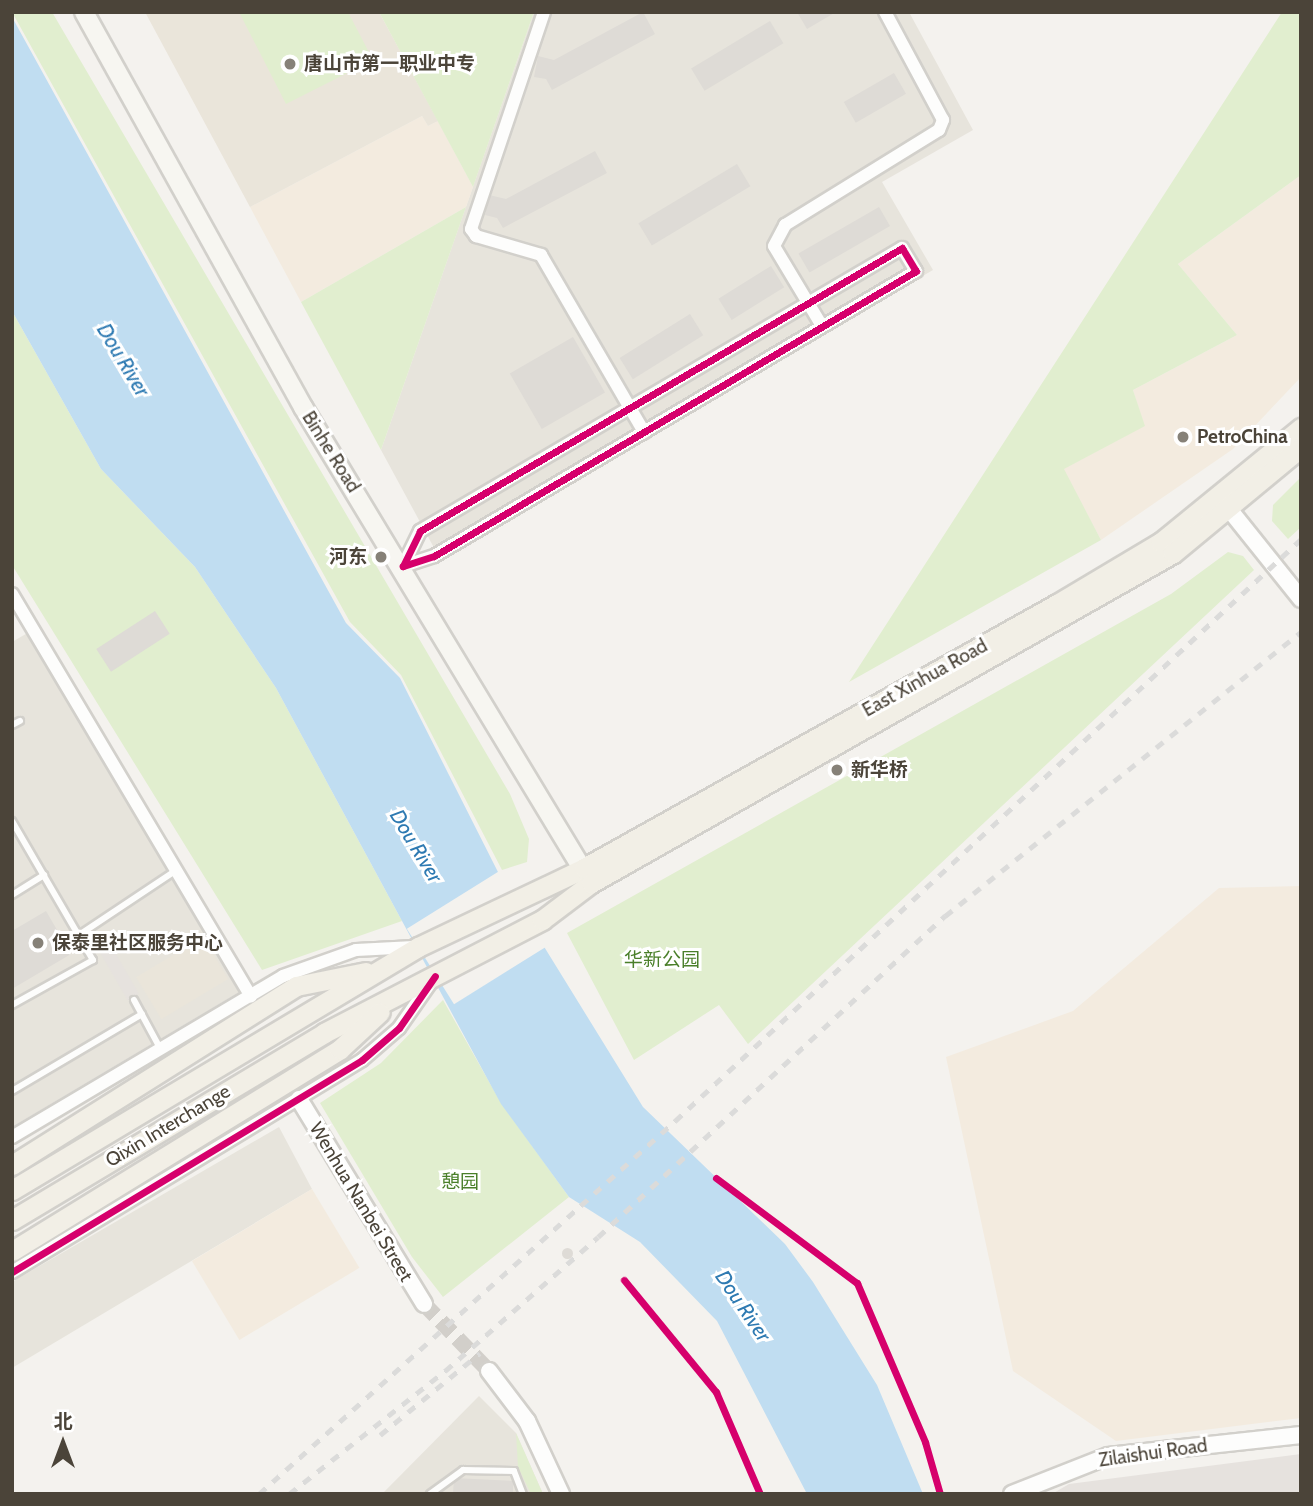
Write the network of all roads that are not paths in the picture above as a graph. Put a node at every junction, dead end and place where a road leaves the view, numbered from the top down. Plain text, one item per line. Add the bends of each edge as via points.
1 (84, 12) edge
2 (544, 12) edge
3 (885, 12) edge
4 (808, 304) junction
5 (822, 326) junction
6 (631, 408) junction
7 (1301, 428) edge
8 (644, 432) junction
9 (1301, 447) edge
10 (1226, 505) junction
11 (402, 566) junction
12 (12, 594) edge
13 (1301, 599) edge
14 (16, 610) edge
15 (20, 721) dead end
16 (12, 725) edge
17 (12, 821) edge
18 (175, 871) junction
19 (44, 875) junction
20 (587, 876) junction
21 (12, 895) edge
22 (79, 935) junction
23 (418, 947) junction
24 (380, 969) junction
25 (435, 976) junction
26 (399, 995) junction
27 (251, 996) junction
28 (134, 1000) dead end
29 (12, 1005) edge
30 (142, 1014) junction
31 (161, 1050) junction
32 (12, 1091) edge
33 (299, 1099) junction
34 (12, 1138) edge
35 (12, 1164) edge
36 (12, 1190) edge
37 (12, 1220) edge
38 (12, 1251) edge
39 (12, 1272) edge
40 (424, 1304) tunnel mouth
41 (489, 1371) tunnel mouth
42 (1301, 1435) edge
43 (430, 1494) edge
44 (523, 1494) edge
45 (561, 1494) edge
46 (1012, 1494) edge

1 - 11 main road, Binhe Road via 303,407
2 - 6 street via 471,229 476,236 541,255
3 - 4 street via 943,120 939,130 785,225 774,246
4 - 5 street
4 - 5 street via 902,248 916,271
4 - 6 street
5 - 8 street
6 - 8 street
6 - 11 street via 420,531
7 - 10 main road, East Xinhua Road
8 - 11 street via 434,556
9 - 10 main road, East Xinhua Road
10 - 13 street
10 - 20 main road, East Xinhua Road
11 - 20 main road, Binhe Road
12 - 14 street
14 - 18 street
15 - 16 lane
17 - 19 lane
18 - 22 lane
18 - 27 street
19 - 21 lane
19 - 22 lane
20 - 23 main road, East Xinhua Road via 527,894
20 - 25 main road, East Xinhua Road via 542,920
22 - 29 lane via 93,960
23 - 24 main road
23 - 27 street via 356,950 313,963
24 - 35 main road via 296,986
24 - 36 main road, Qixin Interchange
25 - 26 main road
25 - 33 street via 399,1028
26 - 37 main road, Qixin Interchange via 324,1033
26 - 38 main road, Qixin Interchange via 340,1049
27 - 31 street
28 - 30 lane
30 - 31 lane
30 - 32 lane
31 - 34 street
33 - 39 street
33 - 40 street, Wenhua Nanbei Street
41 - 45 street via 527,1420
42 - 46 street, Zilaishui Road via 1108,1456
43 - 44 lane via 463,1470 514,1471

